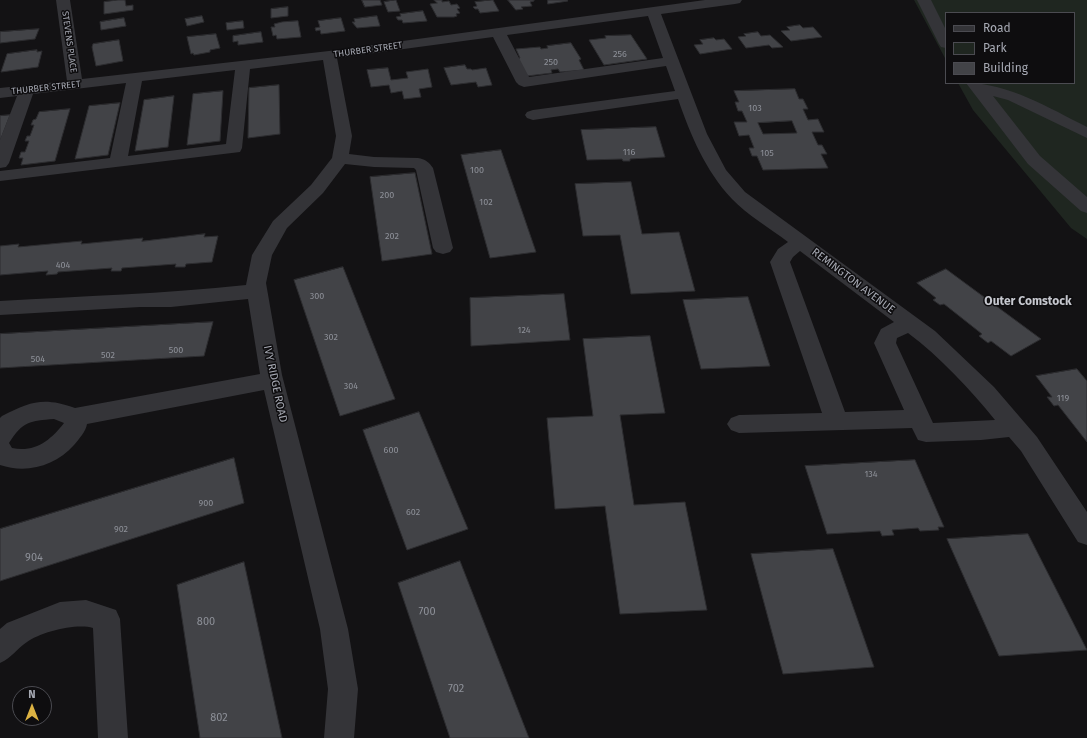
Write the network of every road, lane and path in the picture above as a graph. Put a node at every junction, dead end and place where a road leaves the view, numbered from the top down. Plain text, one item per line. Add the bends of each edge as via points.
1 (63, 0) edge
2 (924, 0) edge
3 (725, 1) edge
4 (653, 11) junction
5 (498, 32) junction
6 (945, 42) edge
7 (329, 55) junction
8 (671, 61) junction
9 (243, 65) junction
10 (135, 78) junction
11 (75, 85) junction
12 (976, 86) edge
13 (27, 90) junction
14 (0, 93) edge
15 (684, 94) junction
16 (533, 115) dead end
17 (1087, 133) edge
18 (340, 158) junction
19 (118, 162) junction
20 (0, 163) edge
21 (0, 176) edge
22 (1087, 207) edge
23 (800, 242) junction
24 (443, 248) dead end
25 (258, 291) junction
26 (0, 308) edge
27 (909, 323) junction
28 (273, 380) junction
29 (75, 417) junction
30 (919, 419) junction
31 (837, 421) junction
32 (739, 424) dead end
33 (1015, 427) junction
34 (0, 438) edge
35 (0, 448) edge
36 (1087, 534) edge
37 (0, 649) edge
38 (113, 738) edge
39 (338, 738) edge

1 - 11 street, STEVENS PLACE
2 - 6 street
3 - 4 street, THURBER STREET
4 - 5 street, THURBER STREET
4 - 8 street, REMINGTON AVENUE
5 - 7 street, THURBER STREET
5 - 8 street via 524,82
7 - 9 street, THURBER STREET
7 - 18 street, IVY RIDGE ROAD via 344,136
8 - 15 street, REMINGTON AVENUE
9 - 10 street, THURBER STREET
9 - 19 street via 234,148
10 - 11 street, THURBER STREET
10 - 19 street
11 - 13 street, THURBER STREET
12 - 17 street via 1014,98
12 - 22 street via 1034,160
13 - 14 street, THURBER STREET
13 - 20 street
15 - 16 street
15 - 23 street, REMINGTON AVENUE via 699,134 718,172 739,196
18 - 24 street via 418,163 424,168
18 - 25 street, IVY RIDGE ROAD via 317,189 280,225 262,255 256,283
19 - 21 street
23 - 27 street, REMINGTON AVENUE
23 - 31 street via 785,253 780,262
25 - 26 street via 171,300
25 - 28 street, IVY RIDGE ROAD
27 - 30 street via 888,334 886,343
27 - 33 street, REMINGTON AVENUE via 927,336 986,393
28 - 29 street
28 - 39 street, IVY RIDGE ROAD via 334,629 343,689
29 - 34 street via 55,410 30,412 10,422
29 - 35 street via 76,424 68,437 54,450 35,458 14,460 3,456
30 - 31 street
30 - 33 street via 926,433
31 - 32 street
33 - 36 street, REMINGTON AVENUE via 1029,444
37 - 38 street via 17,632 60,615 86,613 106,619

